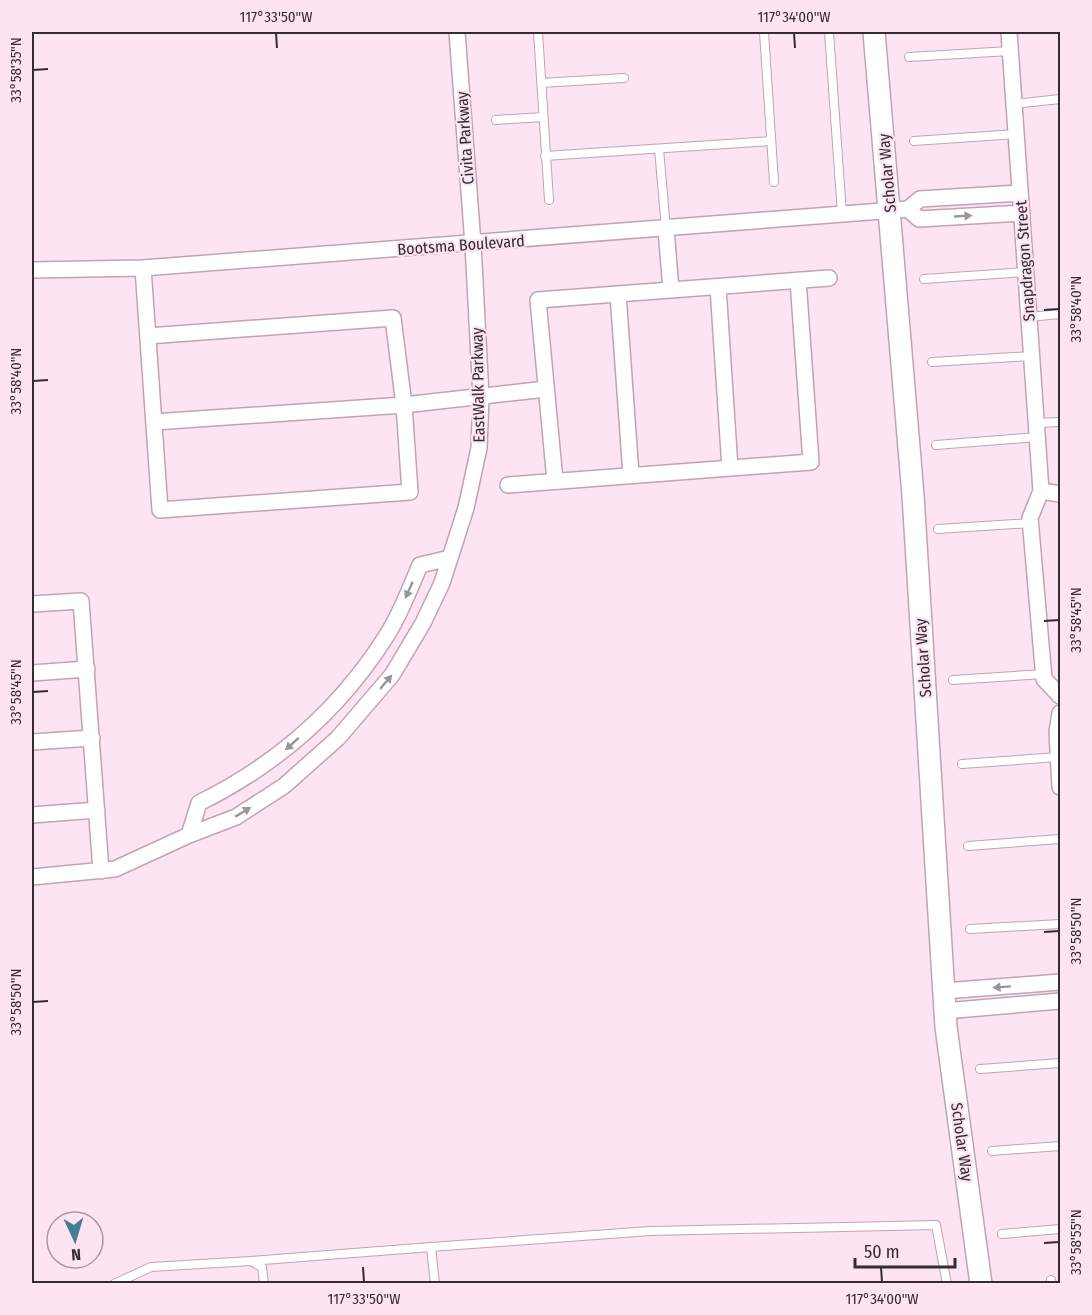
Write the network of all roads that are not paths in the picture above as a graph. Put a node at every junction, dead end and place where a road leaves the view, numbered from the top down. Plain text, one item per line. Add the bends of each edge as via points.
1 (457, 32) edge
2 (538, 32) edge
3 (764, 32) edge
4 (829, 32) edge
5 (874, 32) edge
6 (1009, 32) edge
7 (1010, 51) junction
8 (909, 57) dead end
9 (624, 78) dead end
10 (541, 83) junction
11 (1060, 99) edge
12 (1014, 104) junction
13 (543, 117) junction
14 (496, 120) dead end
15 (1016, 134) junction
16 (771, 141) junction
17 (914, 141) dead end
18 (659, 148) junction
19 (545, 156) junction
20 (774, 182) dead end
21 (1020, 193) junction
22 (549, 200) dead end
23 (899, 210) junction
24 (1022, 213) junction
25 (842, 214) junction
26 (666, 229) junction
27 (473, 244) junction
28 (143, 268) junction
29 (32, 270) edge
30 (1026, 272) junction
31 (829, 278) dead end
32 (924, 279) dead end
33 (798, 280) junction
34 (718, 286) junction
35 (671, 290) junction
36 (618, 294) junction
37 (1060, 314) edge
38 (1029, 317) junction
39 (148, 336) junction
40 (1032, 356) junction
41 (932, 362) dead end
42 (546, 389) junction
43 (481, 397) junction
44 (404, 405) junction
45 (154, 422) junction
46 (1060, 422) edge
47 (1037, 430) junction
48 (936, 445) dead end
49 (730, 468) junction
50 (631, 475) junction
51 (555, 481) junction
52 (508, 485) dead end
53 (1041, 491) junction
54 (1060, 494) edge
55 (1030, 523) junction
56 (938, 530) dead end
57 (450, 558) junction
58 (32, 604) edge
59 (87, 669) junction
60 (32, 673) edge
61 (1044, 674) junction
62 (953, 680) dead end
63 (1060, 696) edge
64 (1060, 713) edge
65 (92, 738) junction
66 (32, 742) edge
67 (962, 764) dead end
68 (1059, 765) edge
69 (1060, 787) edge
70 (97, 810) junction
71 (32, 815) edge
72 (189, 835) junction
73 (1060, 839) edge
74 (968, 846) dead end
75 (101, 871) junction
76 (32, 877) edge
77 (1060, 924) edge
78 (970, 929) dead end
79 (1060, 982) edge
80 (945, 1001) junction
81 (1060, 1001) edge
82 (1060, 1062) edge
83 (980, 1069) dead end
84 (1060, 1146) edge
85 (992, 1151) dead end
86 (1060, 1229) edge
87 (1002, 1234) dead end
88 (431, 1247) junction
89 (251, 1261) junction
90 (114, 1284) edge
91 (264, 1284) edge
92 (435, 1284) edge
93 (947, 1284) edge
94 (981, 1284) edge

1 - 27 street, Civita Parkway
2 - 10 lane
3 - 16 lane
4 - 25 lane
5 - 23 street, Scholar Way
6 - 7 street, Snapdragon Street
7 - 8 lane
7 - 12 street, Snapdragon Street
9 - 10 lane
10 - 13 lane
11 - 12 lane
12 - 15 street, Snapdragon Street
13 - 14 lane
13 - 19 lane
15 - 17 lane
15 - 21 street, Snapdragon Street
16 - 18 lane
16 - 20 lane
18 - 19 lane
18 - 26 lane
19 - 22 lane
21 - 23 street via 920,199
21 - 24 street, Snapdragon Street
23 -> 24 street via 919,219
23 - 25 street, Bootsma Boulevard
23 - 80 street, Scholar Way
24 - 30 street, Snapdragon Street
25 - 26 street, Bootsma Boulevard
26 - 27 street, Bootsma Boulevard
26 - 35 street
27 - 28 street, Bootsma Boulevard
27 - 43 street, EastWalk Parkway
28 - 29 street, Bootsma Boulevard
28 - 39 street
30 - 32 lane
30 - 38 street, Snapdragon Street
31 - 33 street
33 - 34 street
33 - 49 street via 811,462
34 - 35 street
34 - 49 street
35 - 36 street
36 - 42 street via 538,300
36 - 50 street
37 - 38 lane
38 - 40 street, Snapdragon Street
39 - 44 street via 393,318
39 - 45 street
40 - 41 lane
40 - 47 street, Snapdragon Street
42 - 43 street
42 - 51 street
43 - 44 street
43 - 57 street, EastWalk Parkway via 479,448
44 - 45 street
44 - 45 street via 410,492 160,510
46 - 47 lane
47 - 48 lane
47 - 53 street, Snapdragon Street
49 - 50 street
50 - 51 street
51 - 52 street
53 - 54 street
53 - 55 street
55 - 56 lane
55 - 61 street
72 -> 57 street, EastWalk Parkway via 236,817 284,786 338,738 392,675 423,623
57 -> 72 street via 420,565 388,634 324,715 279,756 241,782 199,803
58 - 59 street via 81,601
59 - 60 street
59 - 65 street
61 - 62 lane
61 - 63 street
64 - 68 street
65 - 66 street
65 - 70 street
67 - 68 lane
68 - 69 street
70 - 71 street
70 - 75 street
72 - 75 street, EastWalk Parkway via 115,869
73 - 74 lane
75 - 76 street, EastWalk Parkway
77 - 78 lane
79 -> 80 street
80 - 81 street
80 - 94 street, Scholar Way
82 - 83 lane
84 - 85 lane
86 - 87 lane
88 - 89 lane
88 - 92 lane
88 - 93 lane via 650,1231 936,1225
89 - 90 lane via 151,1267
89 - 91 lane via 262,1267

